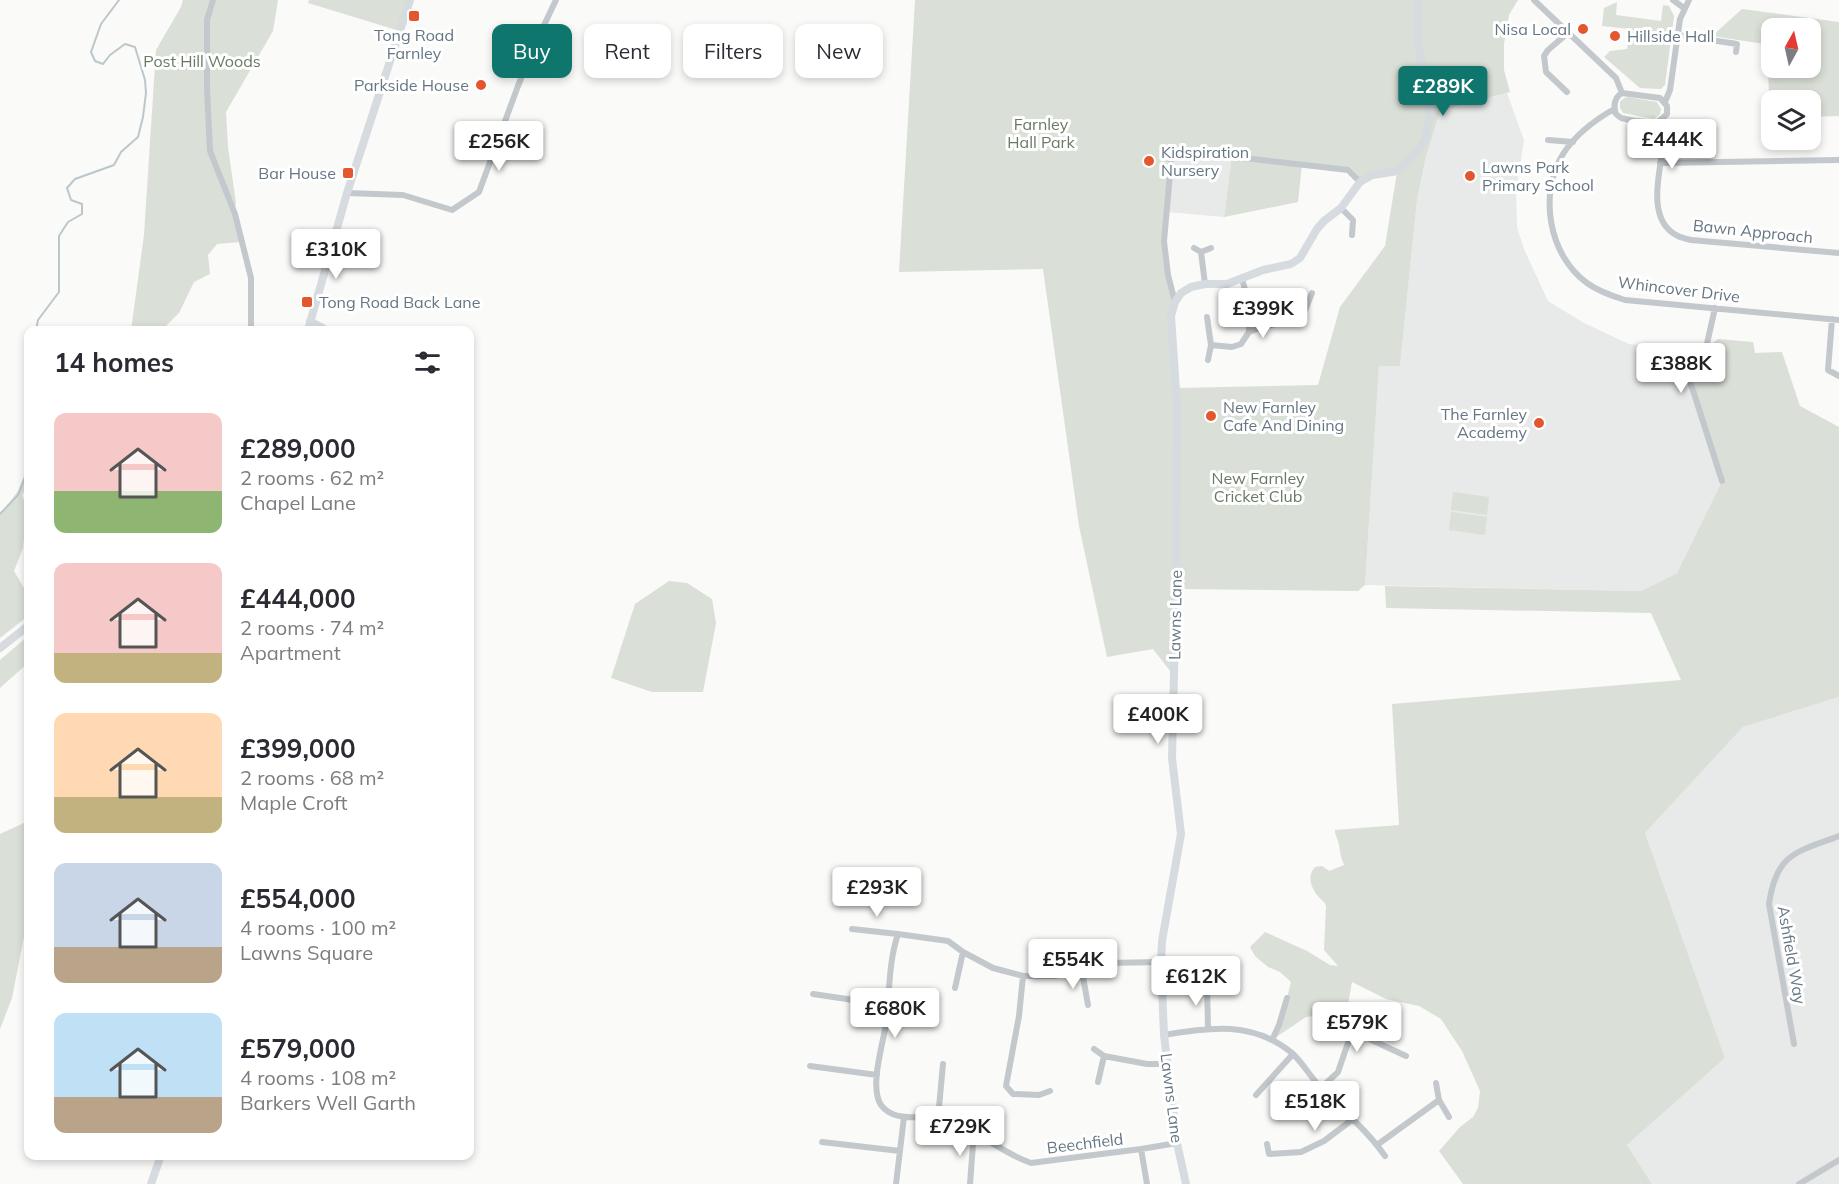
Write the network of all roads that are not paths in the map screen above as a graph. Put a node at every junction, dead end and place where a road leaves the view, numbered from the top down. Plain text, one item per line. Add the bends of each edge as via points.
1 (213, 0) edge
2 (410, 0) edge
3 (556, 0) edge
4 (1418, 0) edge
5 (1534, 0) edge
6 (1674, 0) edge
7 (1689, 0) edge
8 (1684, 8) junction
9 (1569, 32) junction
10 (1678, 35) junction
11 (1736, 52) dead end
12 (1567, 92) dead end
13 (1622, 93) junction
14 (1665, 102) junction
15 (1614, 109) junction
16 (1661, 121) junction
17 (1548, 140) dead end
18 (1573, 142) junction
19 (1839, 160) edge
20 (1660, 163) junction
21 (1360, 182) junction
22 (347, 193) junction
23 (1341, 208) junction
24 (1352, 235) dead end
25 (1194, 248) dead end
26 (1211, 248) dead end
27 (1201, 252) junction
28 (1839, 253) edge
29 (1242, 279) junction
30 (1205, 284) junction
31 (1312, 293) dead end
32 (1175, 302) junction
33 (1715, 308) junction
34 (1207, 317) dead end
35 (1835, 319) edge
36 (251, 326) edge
37 (309, 326) edge
38 (1249, 332) junction
39 (1210, 345) junction
40 (1208, 360) dead end
41 (1839, 376) edge
42 (1722, 481) dead end
43 (24, 629) edge
44 (0, 648) edge
45 (1839, 836) edge
46 (852, 929) dead end
47 (898, 934) junction
48 (963, 952) junction
49 (1161, 962) junction
50 (1082, 971) junction
51 (1023, 976) junction
52 (955, 988) dead end
53 (1218, 988) dead end
54 (813, 994) dead end
55 (1287, 998) dead end
56 (887, 1005) junction
57 (1088, 1005) dead end
58 (1208, 1028) junction
59 (1164, 1035) junction
60 (1272, 1040) junction
61 (1794, 1044) dead end
62 (1095, 1049) dead end
63 (1293, 1054) junction
64 (1104, 1056) junction
65 (1406, 1056) dead end
66 (943, 1064) dead end
67 (1168, 1064) junction
68 (810, 1066) dead end
69 (877, 1075) junction
70 (1098, 1082) dead end
71 (1436, 1083) dead end
72 (1321, 1088) junction
73 (1050, 1091) dead end
74 (1256, 1095) dead end
75 (1439, 1100) junction
76 (904, 1117) junction
77 (1449, 1117) dead end
78 (938, 1118) junction
79 (1353, 1119) junction
80 (975, 1131) junction
81 (822, 1142) dead end
82 (1177, 1143) junction
83 (1267, 1144) dead end
84 (1377, 1145) junction
85 (1141, 1149) junction
86 (900, 1151) junction
87 (1269, 1154) junction
88 (1385, 1156) dead end
89 (159, 1160) edge
90 (1839, 1160) edge
91 (1268, 1162) dead end
92 (151, 1184) edge
93 (896, 1184) edge
94 (970, 1184) edge
95 (1147, 1184) edge
96 (1186, 1184) edge
97 (1799, 1184) edge

1 - 36 street via 207,20 210,152 235,214 251,278
2 - 22 street
3 - 22 street via 522,75 479,192 452,210 403,195
4 - 21 street via 1418,40 1430,115 1425,140 1398,171 1372,175
5 - 9 street
6 - 8 street
7 - 8 street
8 - 10 street
9 - 12 street via 1544,56 1546,72
9 - 13 street via 1616,78
10 - 11 street via 1737,44
10 - 14 street
13 - 14 street via 1653,96
13 - 15 street
14 - 16 street via 1667,114
15 - 16 street via 1621,118
15 - 18 street, Whincover Drive
16 - 20 street via 1664,132
17 - 18 street
18 - 33 street, Whincover Drive via 1557,167 1549,206 1558,246 1574,271 1587,284 1625,300
19 - 20 street
20 - 28 street, Bawn Approach via 1659,215 1667,229 1678,236
21 - 23 street
21 - 32 street, Lawns Lane via 1348,170 1173,152 1164,241
22 - 37 street
23 - 24 street via 1353,220
23 - 29 street via 1317,229 1300,258
25 - 27 street
26 - 27 street
27 - 30 street
29 - 30 street
29 - 38 street via 1249,303
30 - 32 street via 1181,293
31 - 38 street via 1301,320
32 - 49 street, Lawns Lane via 1171,316 1177,405 1171,730 1181,834
33 - 35 street, Whincover Drive
33 - 42 street via 1706,348 1696,357 1690,381
34 - 39 street
35 - 41 street via 1828,370
38 - 39 street via 1242,344
39 - 40 street
43 - 44 street
45 - 61 street, Ashfield Way via 1784,861 1771,889 1769,904
46 - 47 street
47 - 48 street via 948,941
47 - 56 street via 892,953
48 - 51 street via 993,968
48 - 52 street
49 - 50 street via 1107,963
49 - 59 street, Lawns Lane
50 - 51 street
50 - 57 street
51 - 73 street via 1006,1086 1013,1094 1039,1095
53 - 58 street via 1207,987
54 - 56 street
55 - 60 street
56 - 69 street
58 - 59 street
58 - 60 street via 1240,1028
59 - 67 street, Lawns Lane
60 - 63 street
62 - 64 street
63 - 72 street
63 - 74 street
64 - 67 street
64 - 70 street
65 - 72 street via 1352,1030 1338,1072
66 - 78 street
67 - 82 street, Lawns Lane
68 - 69 street
69 - 76 street via 881,1105
71 - 75 street
72 - 79 street
75 - 77 street
75 - 84 street
76 - 78 street, Beechfield
76 - 86 street
78 - 80 street, Beechfield
79 - 84 street
79 - 87 street via 1324,1141 1300,1152
80 - 85 street, Beechfield via 1031,1163
80 - 94 street
81 - 86 street
82 - 85 street, Beechfield
82 - 96 street, Lawns Lane
83 - 87 street
84 - 88 street
85 - 95 street
86 - 93 street
87 - 91 street
89 - 92 street
90 - 97 street

